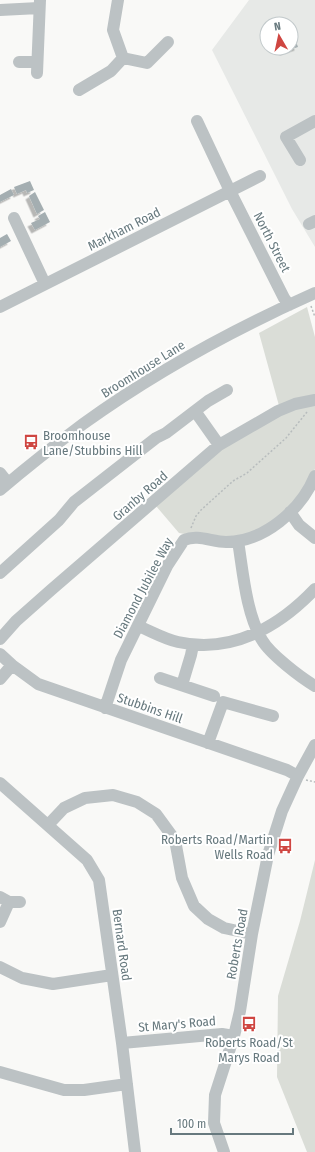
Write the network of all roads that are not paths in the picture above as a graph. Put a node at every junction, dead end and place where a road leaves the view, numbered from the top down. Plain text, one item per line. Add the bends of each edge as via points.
1 (118, 0) edge
2 (39, 4) edge
3 (0, 10) edge
4 (168, 42) dead end
5 (123, 58) junction
6 (19, 62) dead end
7 (79, 90) dead end
8 (197, 121) dead end
9 (315, 121) edge
10 (300, 160) dead end
11 (260, 176) dead end
12 (230, 191) junction
13 (14, 218) dead end
14 (45, 284) junction
15 (311, 295) edge
16 (289, 305) junction
17 (0, 307) edge
18 (227, 390) dead end
19 (314, 400) edge
20 (195, 411) junction
21 (219, 445) junction
22 (0, 473) edge
23 (315, 476) edge
24 (4, 486) edge
25 (290, 512) junction
26 (315, 538) edge
27 (238, 541) junction
28 (0, 573) edge
29 (315, 589) edge
30 (138, 626) junction
31 (258, 632) junction
32 (0, 639) edge
33 (193, 645) junction
34 (0, 654) edge
35 (12, 666) junction
36 (160, 678) dead end
37 (0, 679) edge
38 (182, 685) junction
39 (315, 686) edge
40 (214, 696) dead end
41 (105, 708) junction
42 (273, 716) dead end
43 (208, 743) junction
44 (315, 745) edge
45 (312, 758) edge
46 (298, 776) junction
47 (0, 783) edge
48 (48, 825) junction
49 (10, 900) edge
50 (0, 922) edge
51 (252, 934) junction
52 (0, 967) edge
53 (112, 975) junction
54 (234, 1036) junction
55 (122, 1043) junction
56 (0, 1072) edge
57 (127, 1084) junction
58 (135, 1152) edge
59 (224, 1152) edge

1 - 5 street via 113,30
2 - 3 street
2 - 6 street via 37,68
4 - 5 street via 147,63
5 - 7 street via 111,71
8 - 12 street, North Street
9 - 10 street via 286,137
11 - 12 street, Markham Road
12 - 14 street, Markham Road
12 - 16 street, North Street
13 - 14 street
14 - 17 street, Markham Road
15 - 16 street, Broomhouse Lane
16 - 24 street, Broomhouse Lane via 191,355 120,399
18 - 20 street
19 - 21 street, Granby Road via 278,411
20 - 21 street
20 - 28 street via 74,502 59,520
21 - 32 street, Granby Road via 33,606
22 - 24 street
23 - 25 street, Diamond Jubilee Way via 304,497
25 - 26 street via 299,525
25 - 27 street, Diamond Jubilee Way via 264,532
27 - 30 street, Diamond Jubilee Way via 226,542 194,537 184,540 167,566
27 - 31 street via 250,611
29 - 31 street via 299,606
30 - 33 street via 176,642
30 - 41 street, Diamond Jubilee Way via 121,660
31 - 33 street via 213,646
31 - 39 street via 262,641 279,658
33 - 38 street
34 - 35 street, Stubbins Hill
35 - 37 street
35 - 41 street, Stubbins Hill via 38,684
36 - 38 street
38 - 40 street
41 - 43 street, Stubbins Hill
42 - 43 street via 223,702
43 - 46 street, Stubbins Hill
44 - 45 street, Roberts Road
45 - 46 street, Roberts Road
46 - 51 street, Roberts Road via 282,811 268,855
47 - 48 street, Bernard Road
48 - 51 street via 64,808 84,798 113,795 137,802 156,814 175,840 182,878 194,906 208,919 224,928
48 - 53 street, Bernard Road via 88,860 99,880
49 - 50 street
51 - 54 street, Roberts Road
52 - 53 street via 22,978 53,984
53 - 55 street, Bernard Road
54 - 55 street, St Mary's Road via 222,1034
54 - 59 street, Roberts Road via 215,1095 214,1123
55 - 57 street, Bernard Road
56 - 57 street via 64,1090
57 - 58 street, Bernard Road

